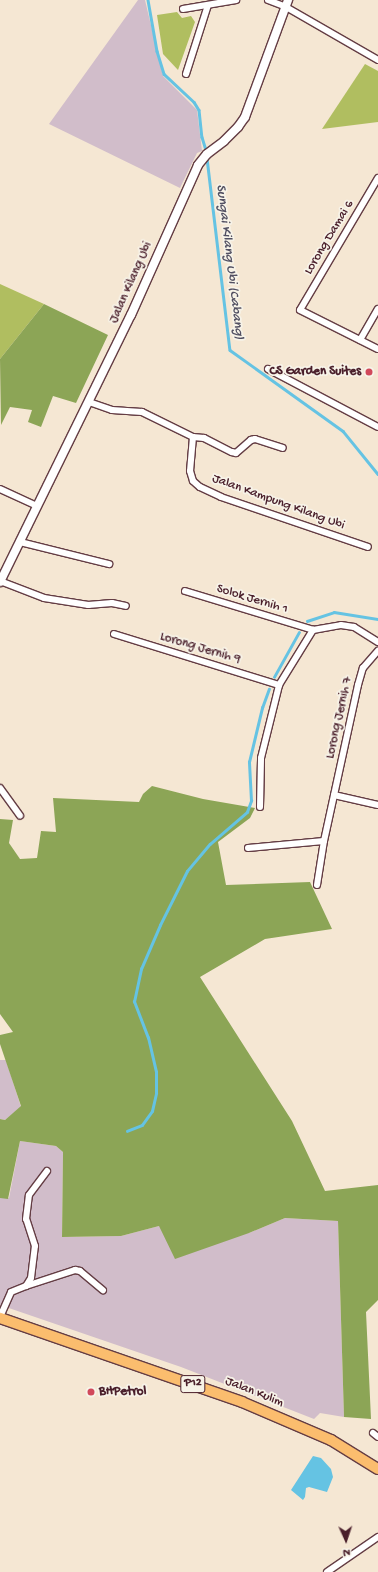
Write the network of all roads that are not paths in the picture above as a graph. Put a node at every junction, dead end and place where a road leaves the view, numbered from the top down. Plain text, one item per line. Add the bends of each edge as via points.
1 (236, 0) edge
2 (268, 0) edge
3 (287, 4) edge
4 (208, 6) junction
5 (184, 9) dead end
6 (378, 60) edge
7 (186, 74) dead end
8 (378, 178) edge
9 (378, 309) edge
10 (360, 340) junction
11 (378, 349) edge
12 (268, 369) dead end
13 (89, 402) junction
14 (378, 427) edge
15 (192, 437) junction
16 (283, 448) dead end
17 (0, 488) edge
18 (37, 506) junction
19 (20, 542) junction
20 (368, 547) dead end
21 (109, 564) dead end
22 (0, 582) edge
23 (185, 591) dead end
24 (126, 606) dead end
25 (313, 630) junction
26 (114, 634) dead end
27 (378, 642) edge
28 (378, 651) edge
29 (279, 685) junction
30 (0, 788) edge
31 (334, 795) junction
32 (378, 805) edge
33 (260, 807) dead end
34 (20, 816) dead end
35 (324, 841) junction
36 (248, 848) dead end
37 (317, 885) dead end
38 (47, 1171) dead end
39 (26, 1286) junction
40 (103, 1290) dead end
41 (0, 1318) edge
42 (378, 1469) edge
43 (378, 1537) edge
44 (327, 1572) edge

1 - 4 street
2 - 3 street
3 - 6 street
3 - 13 street, Jalan Kilang Ubi via 245,117 198,165
4 - 5 street
4 - 7 street
8 - 10 street, Lorong Damai 6 via 300,310
9 - 10 street
10 - 11 street
12 - 14 street
13 - 15 street via 112,410 142,412
13 - 18 street, Jalan Kilang Ubi
15 - 16 street via 204,438 236,453 255,439
15 - 20 street, Jalan Kampung Kilang Ubi via 190,471 193,481 200,487 221,497
17 - 18 street
18 - 19 street, Jalan Kilang Ubi
19 - 21 street
19 - 22 street, Jalan Kilang Ubi
22 - 24 street via 44,598 88,605 112,603
23 - 25 street, Solok Jernih 1
25 - 27 street via 341,625 354,627
25 - 29 street
26 - 29 street, Lorong Jernih 9
28 - 31 street, Lorong Jernih 7 via 363,668
29 - 33 street via 261,758
30 - 34 street
31 - 32 street
31 - 35 street, Lorong Jernih 7
35 - 36 street
35 - 37 street, Lorong Jernih 7
38 - 39 street via 29,1195 26,1219 35,1246 31,1278
39 - 40 street via 76,1270
39 - 41 street via 11,1292
41 - 42 main road, Jalan Kulim / P12 via 242,1402 331,1440
43 - 44 street

